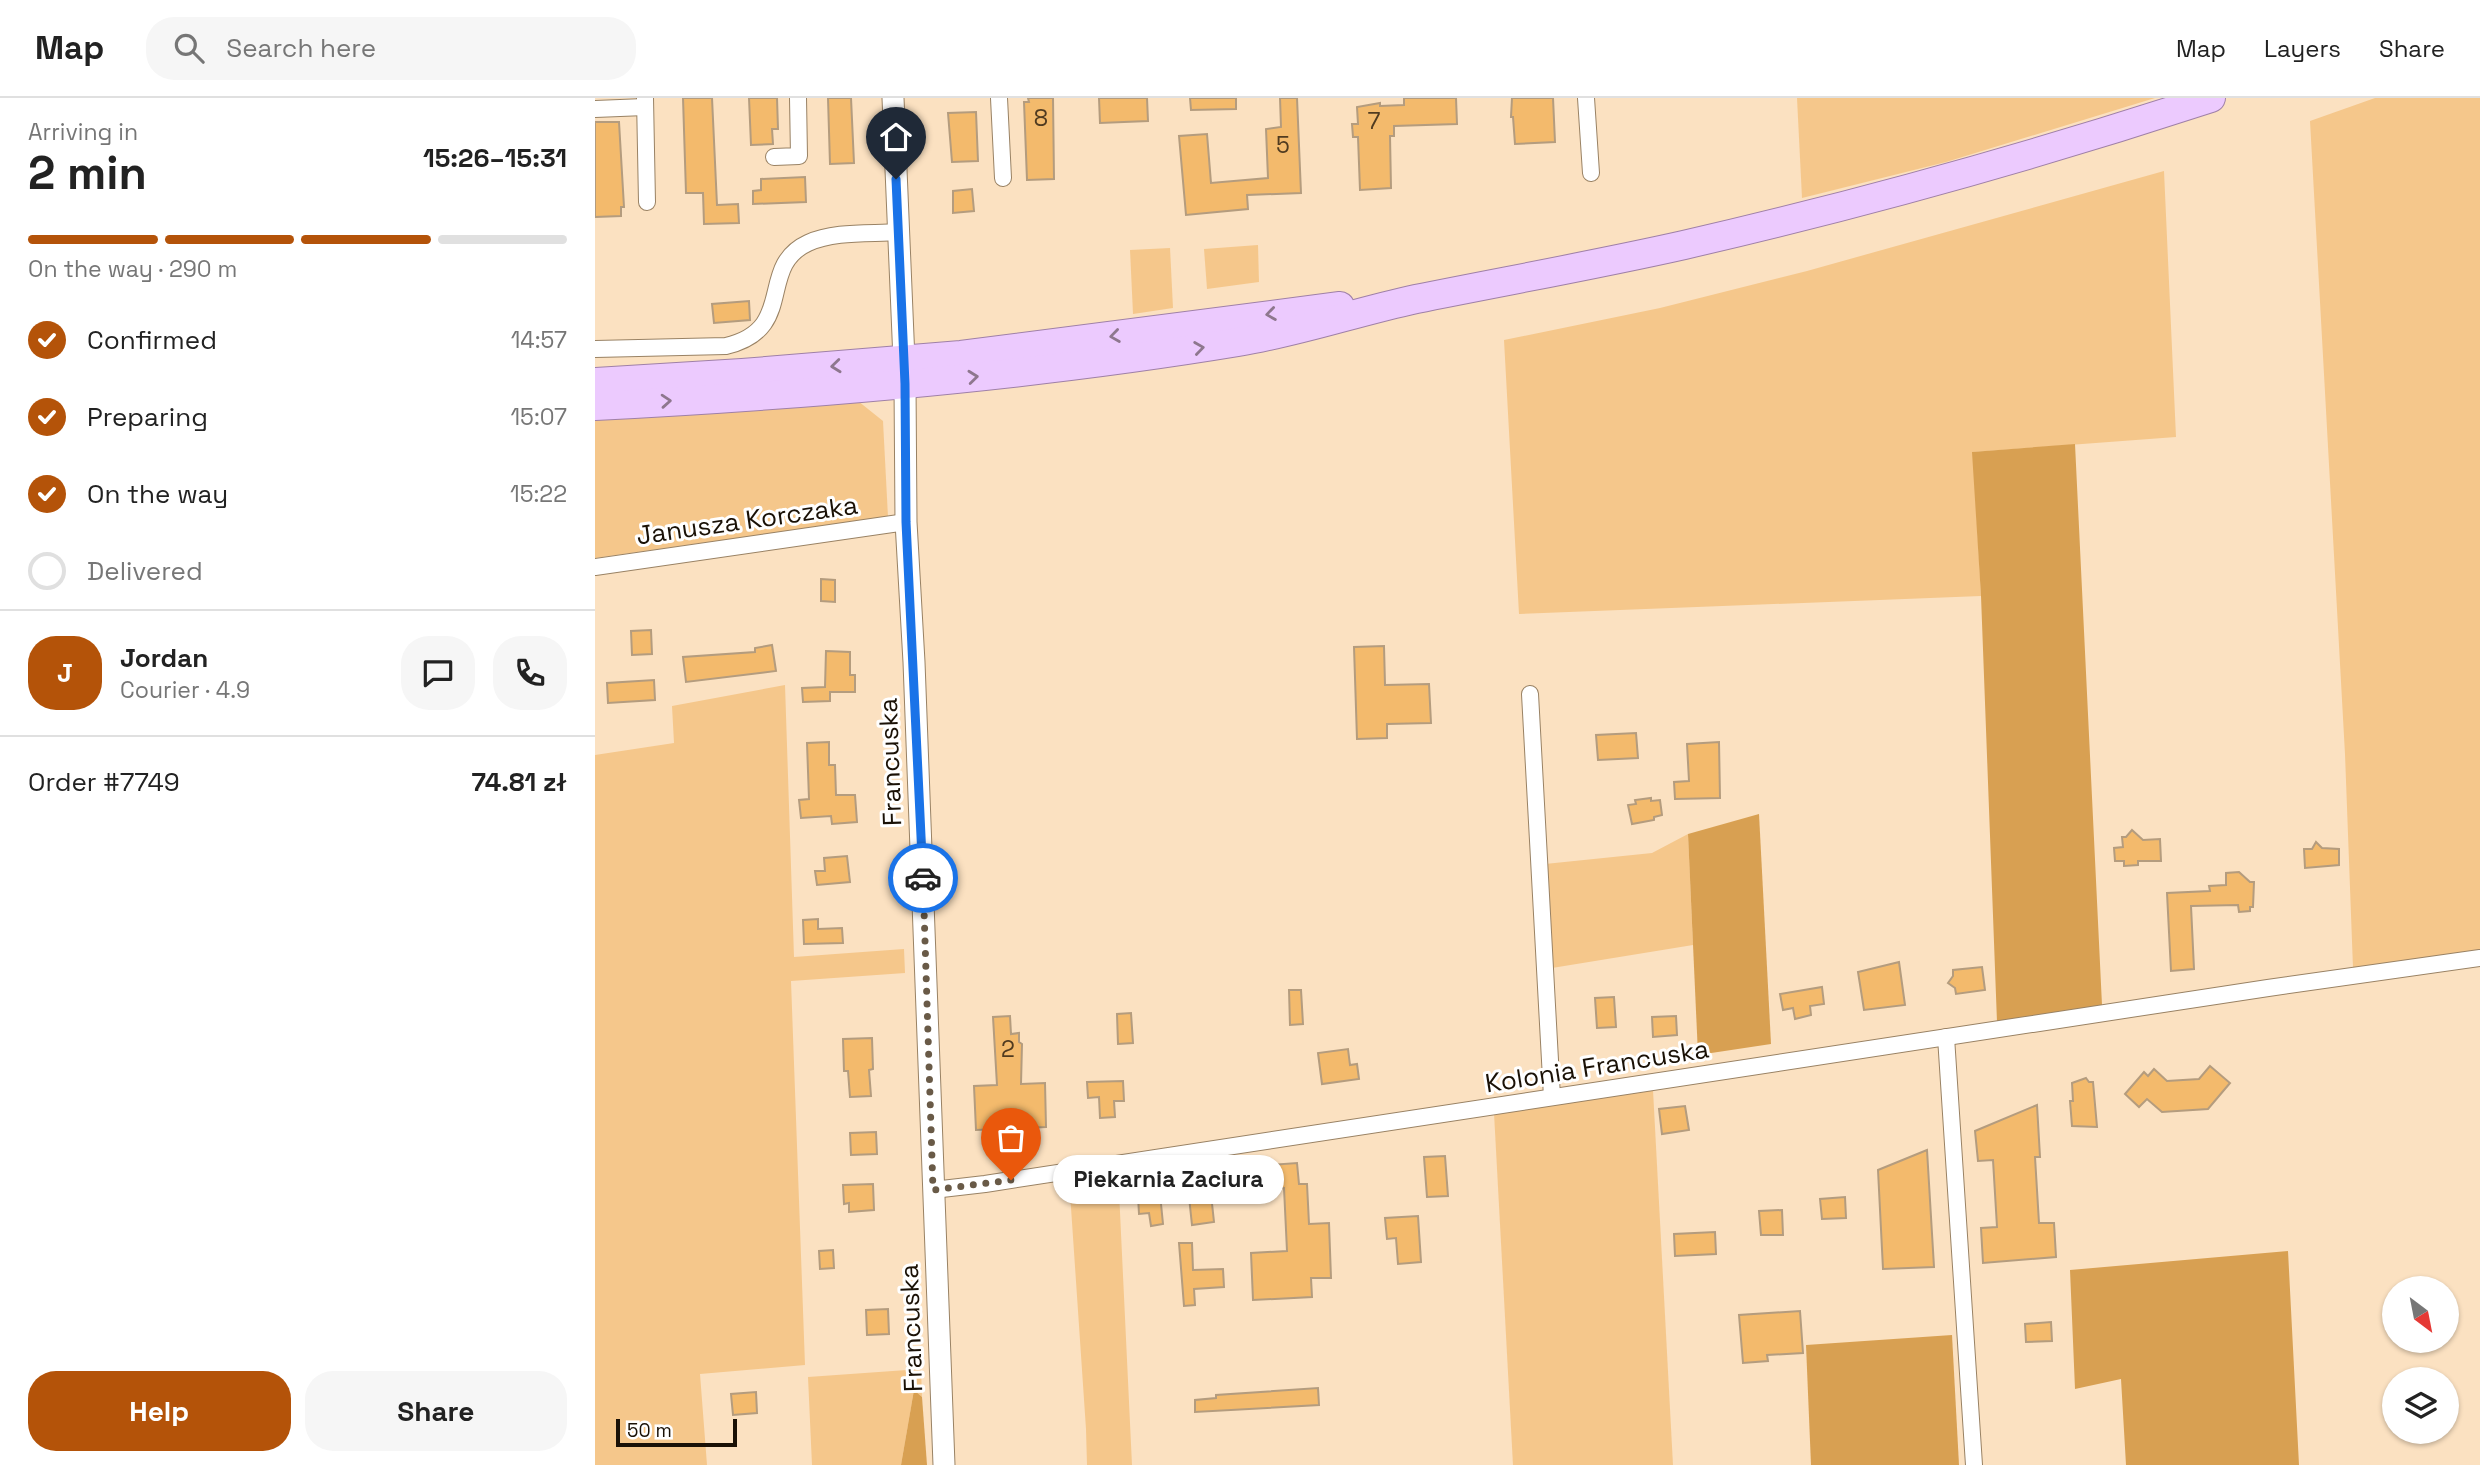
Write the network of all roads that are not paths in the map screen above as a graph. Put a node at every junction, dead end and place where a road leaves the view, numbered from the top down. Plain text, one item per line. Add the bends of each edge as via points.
1 (798, 98) edge
2 (893, 98) edge
3 (999, 98) edge
4 (1586, 98) edge
5 (2211, 98) edge
6 (645, 103) edge
7 (595, 109) edge
8 (774, 157) dead end
9 (1591, 173) dead end
10 (1003, 178) dead end
11 (647, 202) dead end
12 (898, 232) junction
13 (595, 349) edge
14 (905, 372) junction
15 (595, 382) edge
16 (595, 406) edge
17 (906, 522) junction
18 (595, 567) edge
19 (1530, 694) dead end
20 (2480, 958) edge
21 (1946, 1037) junction
22 (1552, 1097) junction
23 (933, 1190) junction
24 (944, 1465) edge
25 (1974, 1465) edge

1 - 8 street via 799,156
2 - 12 street, Francuska
3 - 10 street
4 - 9 street
5 - 14 highway via 2051,148 1788,220 1601,263 1412,300 1314,308 1078,341
6 - 7 street
6 - 11 street
12 - 13 street via 834,236 799,248 780,275 764,327 740,343
12 - 14 street, Francuska
14 -> 15 highway via 742,373
16 -> 14 highway
14 - 17 street, Francuska
17 - 18 street, Janusza Korczaka
17 - 23 street, Francuska
19 - 22 street
20 - 21 street, Kolonia Francuska
21 - 22 street, Kolonia Francuska
21 - 25 street
22 - 23 street, Kolonia Francuska
23 - 24 street, Francuska

